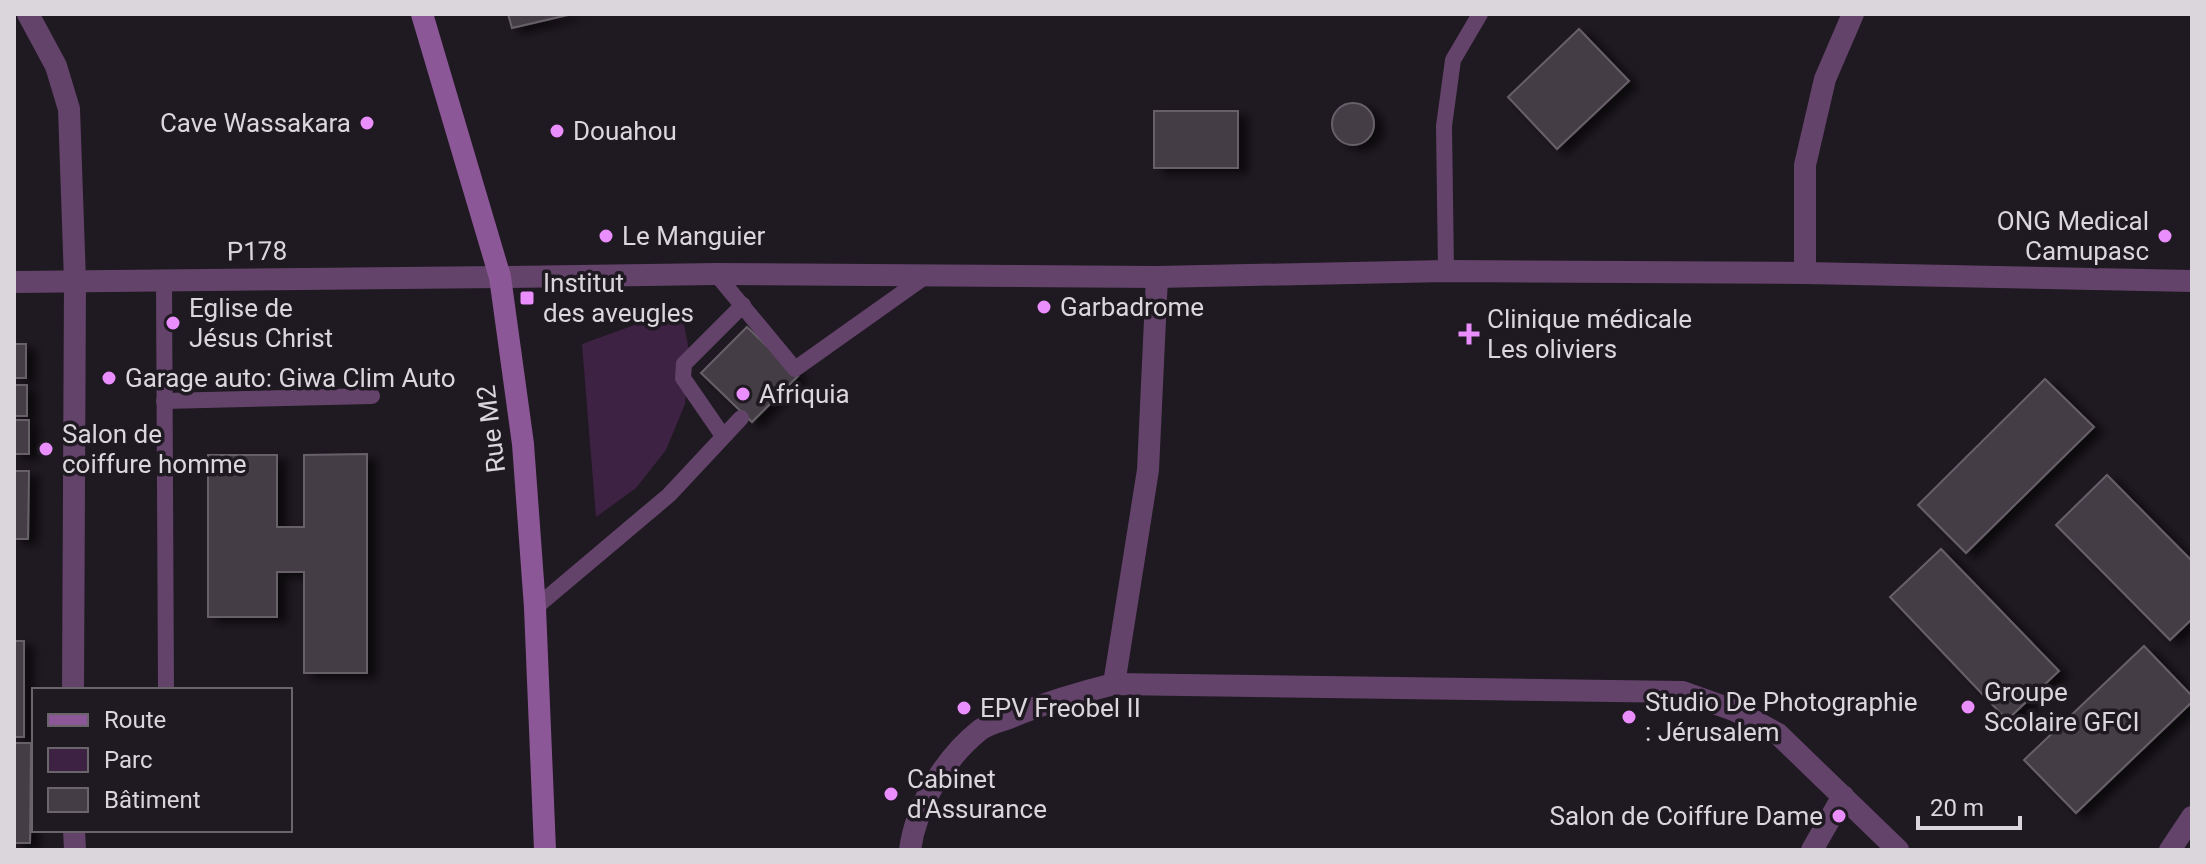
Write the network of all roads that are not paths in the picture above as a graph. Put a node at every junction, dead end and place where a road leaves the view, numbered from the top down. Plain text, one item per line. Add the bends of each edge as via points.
1 (28, 14) edge
2 (422, 14) edge
3 (1480, 14) edge
4 (1853, 14) edge
5 (1446, 271) junction
6 (1805, 273) junction
7 (716, 274) junction
8 (926, 276) junction
9 (500, 277) junction
10 (1157, 277) junction
11 (164, 280) junction
12 (75, 281) junction
13 (2192, 281) edge
14 (14, 282) edge
15 (743, 305) junction
16 (372, 396) dead end
17 (164, 401) junction
18 (741, 418) dead end
19 (723, 436) junction
20 (535, 608) junction
21 (1114, 684) junction
22 (73, 688) edge
23 (166, 688) edge
24 (1843, 796) junction
25 (2192, 817) edge
26 (545, 850) edge
27 (910, 850) edge
28 (1812, 850) edge
29 (1898, 850) edge
30 (2170, 850) edge

1 - 12 street via 56,66 69,109
2 - 9 main road, Rue M2
3 - 5 lane via 1453,60 1444,126
4 - 6 street via 1825,79 1805,165
5 - 6 street, P178
5 - 10 street, P178
6 - 13 street, P178
7 - 8 street, P178
7 - 9 street, P178
7 - 15 lane
8 - 10 street, P178
8 - 15 lane via 795,369
9 - 11 street, P178
9 - 20 main road, Rue M2 via 523,444
10 - 21 street via 1148,470
11 - 12 street, P178
11 - 17 lane
12 - 14 street, P178
12 - 22 street
15 - 19 lane via 682,372
16 - 17 lane
17 - 23 lane
18 - 19 lane
19 - 20 lane via 669,495
20 - 26 main road, Rue M2
21 - 24 street via 1683,692 1736,711 1778,734
21 - 27 street via 1056,698 983,728 950,760 923,805
24 - 28 street
24 - 29 street
25 - 30 street

